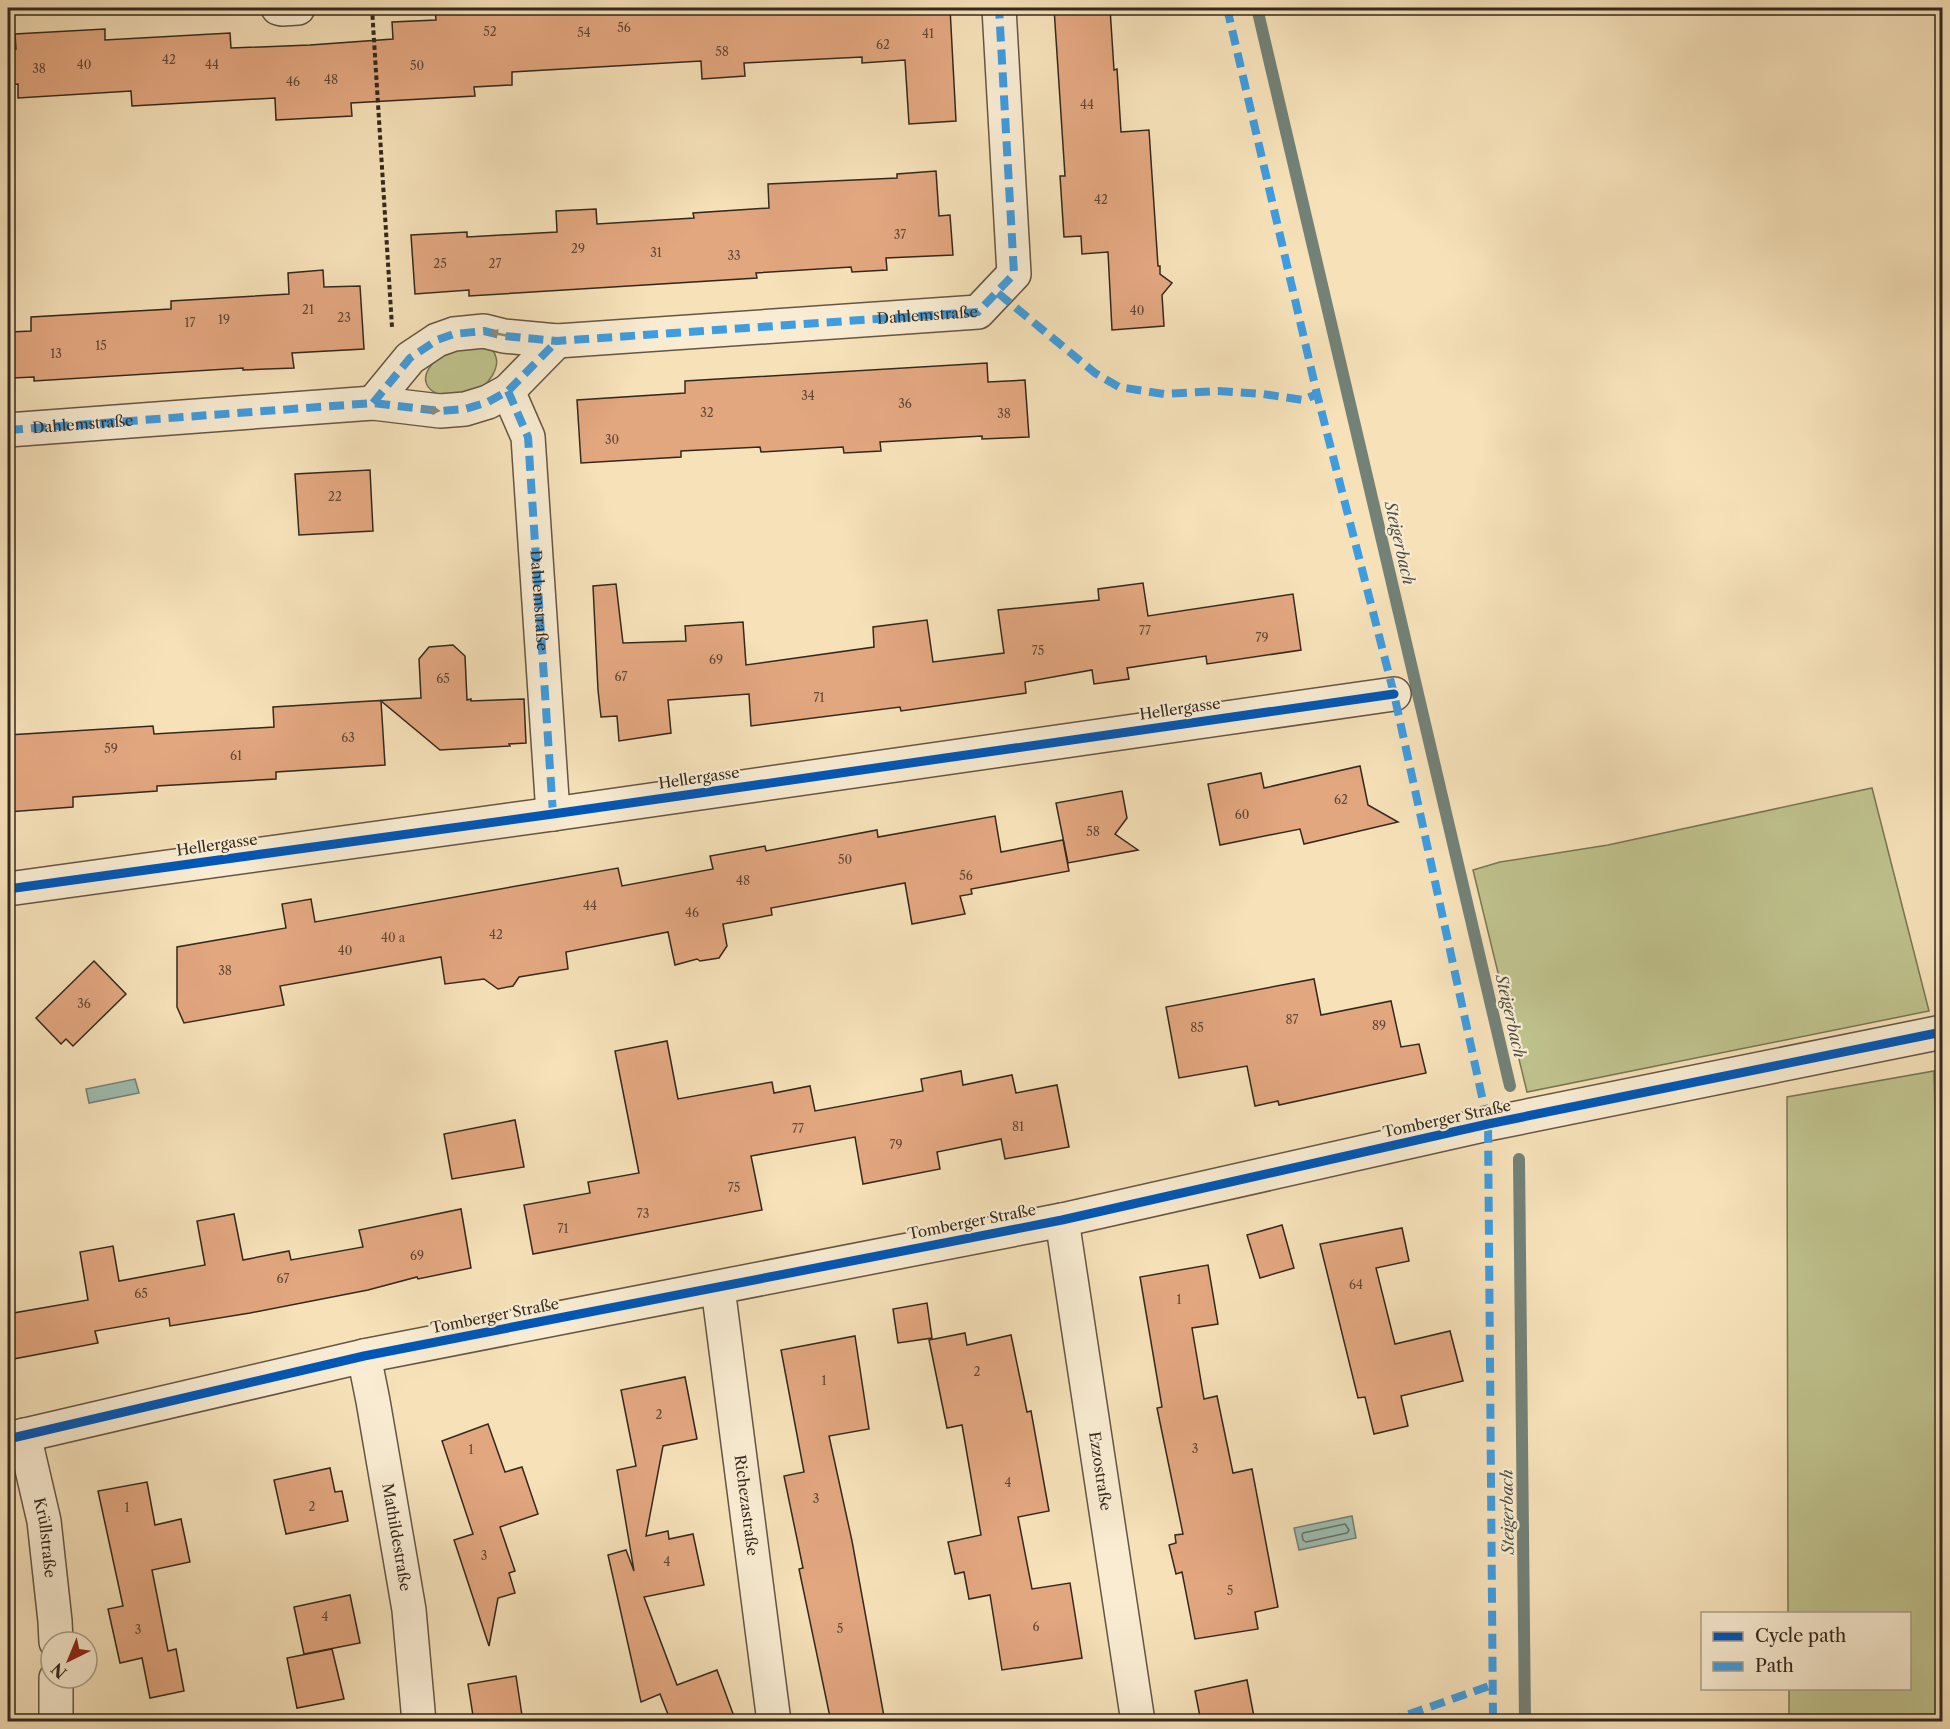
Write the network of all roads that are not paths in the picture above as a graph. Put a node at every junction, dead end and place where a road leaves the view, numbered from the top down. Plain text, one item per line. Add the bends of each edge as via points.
1 (278, 8) edge
2 (298, 8) edge
3 (999, 8) edge
4 (557, 341) junction
5 (508, 391) junction
6 (373, 403) junction
7 (8, 430) edge
8 (1394, 694) dead end
9 (553, 814) junction
10 (8, 889) edge
11 (1942, 1032) edge
12 (1062, 1220) junction
13 (718, 1288) junction
14 (364, 1356) junction
15 (16, 1437) edge
16 (56, 1630) edge
17 (56, 1690) edge
18 (56, 1722) edge
19 (419, 1722) edge
20 (774, 1722) edge
21 (1138, 1722) edge

1 - 2 street
3 - 4 street, Dahlemstraße via 1014,274 978,312
4 - 5 street, Dahlemstraße
4 -> 6 street, Dahlemstraße via 484,331 454,334 410,358
6 -> 5 street, Dahlemstraße via 465,410
5 - 9 street, Dahlemstraße via 528,437
6 - 7 street, Dahlemstraße
8 - 9 street, Hellergasse
9 - 10 street, Hellergasse
11 - 12 street, Tomberger Straße via 1488,1124
12 - 13 street, Tomberger Straße
12 - 21 street, Ezzostraße
13 - 14 street, Tomberger Straße
13 - 20 street, Richezastraße
14 - 15 street, Tomberger Straße
14 - 19 street, Mathildestraße via 409,1611
15 - 16 street, Krüllstraße via 44,1521
17 - 18 street

